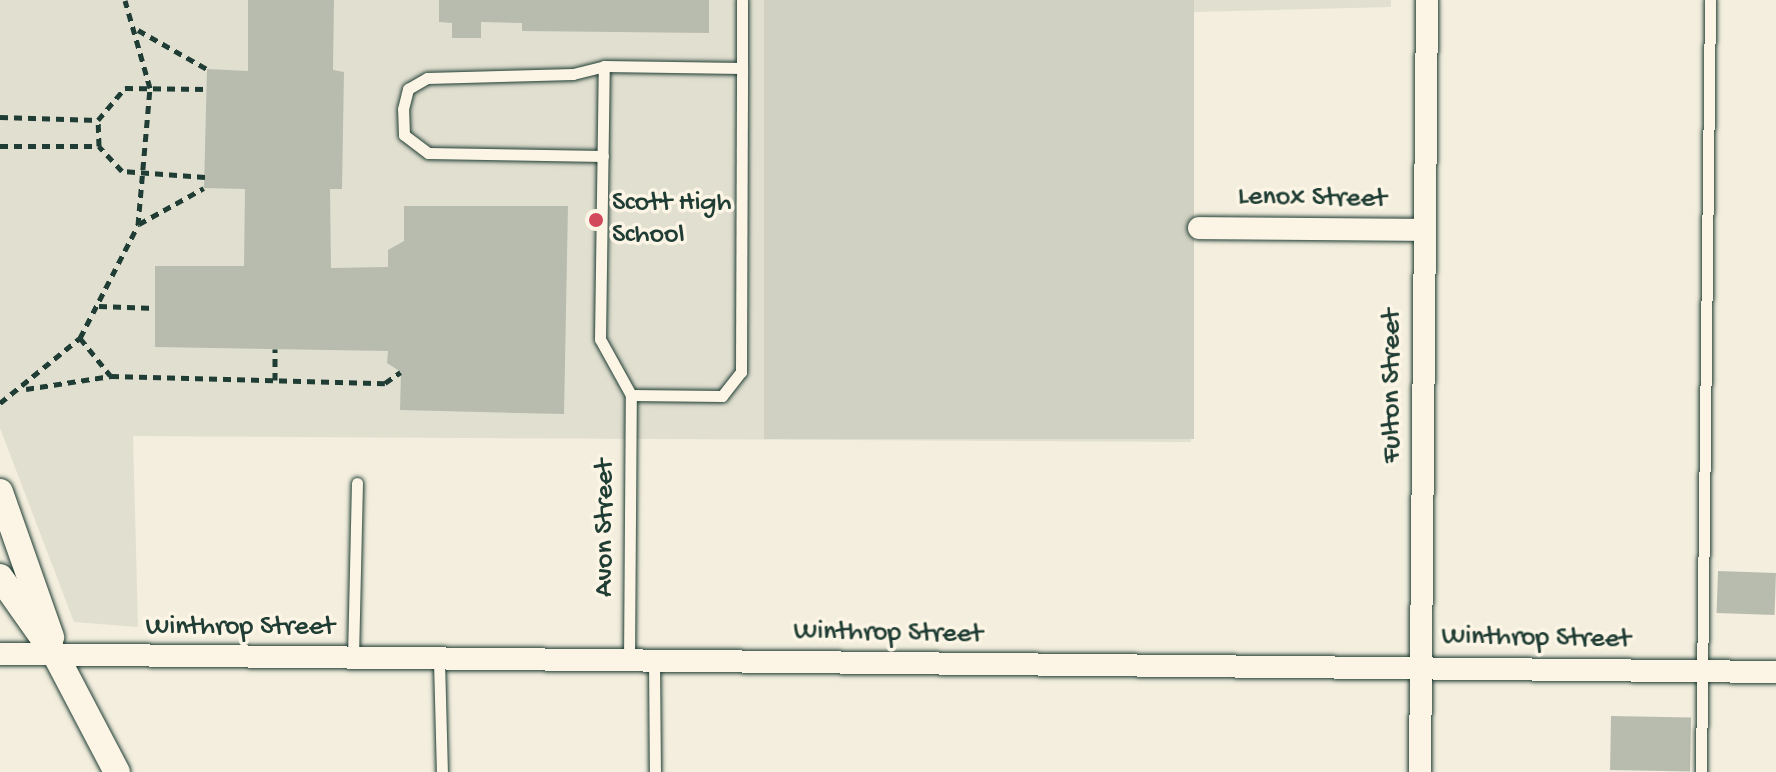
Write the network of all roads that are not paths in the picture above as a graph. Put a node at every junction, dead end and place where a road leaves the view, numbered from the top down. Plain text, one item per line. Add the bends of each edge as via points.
1 (742, 0) edge
2 (1427, 0) edge
3 (1710, 0) edge
4 (604, 66) junction
5 (742, 68) junction
6 (603, 156) junction
7 (1199, 228) dead end
8 (1424, 230) junction
9 (631, 395) junction
10 (357, 483) dead end
11 (0, 492) edge
12 (0, 577) edge
13 (0, 654) edge
14 (56, 656) junction
15 (353, 659) junction
16 (439, 660) junction
17 (629, 661) junction
18 (654, 662) junction
19 (1422, 668) junction
20 (1702, 671) junction
21 (1776, 672) edge
22 (117, 772) edge
23 (442, 772) edge
24 (655, 772) edge
25 (1420, 772) edge
26 (1701, 772) edge

1 - 5 lane
2 - 8 street, Fulton Street
3 - 20 lane
4 - 5 lane
4 - 6 lane
4 - 6 lane via 573,74 427,78 408,89 403,109 404,135 428,153
5 - 9 lane via 741,372 722,396
6 - 9 lane via 600,339
7 - 8 street, Lenox Street
8 - 19 street, Fulton Street
9 - 17 lane, Avon Street
10 - 15 lane
11 - 14 street
12 - 14 street
13 - 14 street, Winthrop Street
14 - 15 street, Winthrop Street
14 - 22 street
15 - 16 street, Winthrop Street
16 - 17 street, Winthrop Street
16 - 23 lane
17 - 18 street, Winthrop Street
18 - 19 street, Winthrop Street
18 - 24 lane
19 - 20 street, Winthrop Street
19 - 25 street, Fulton Street
20 - 21 street, Winthrop Street
20 - 26 lane

